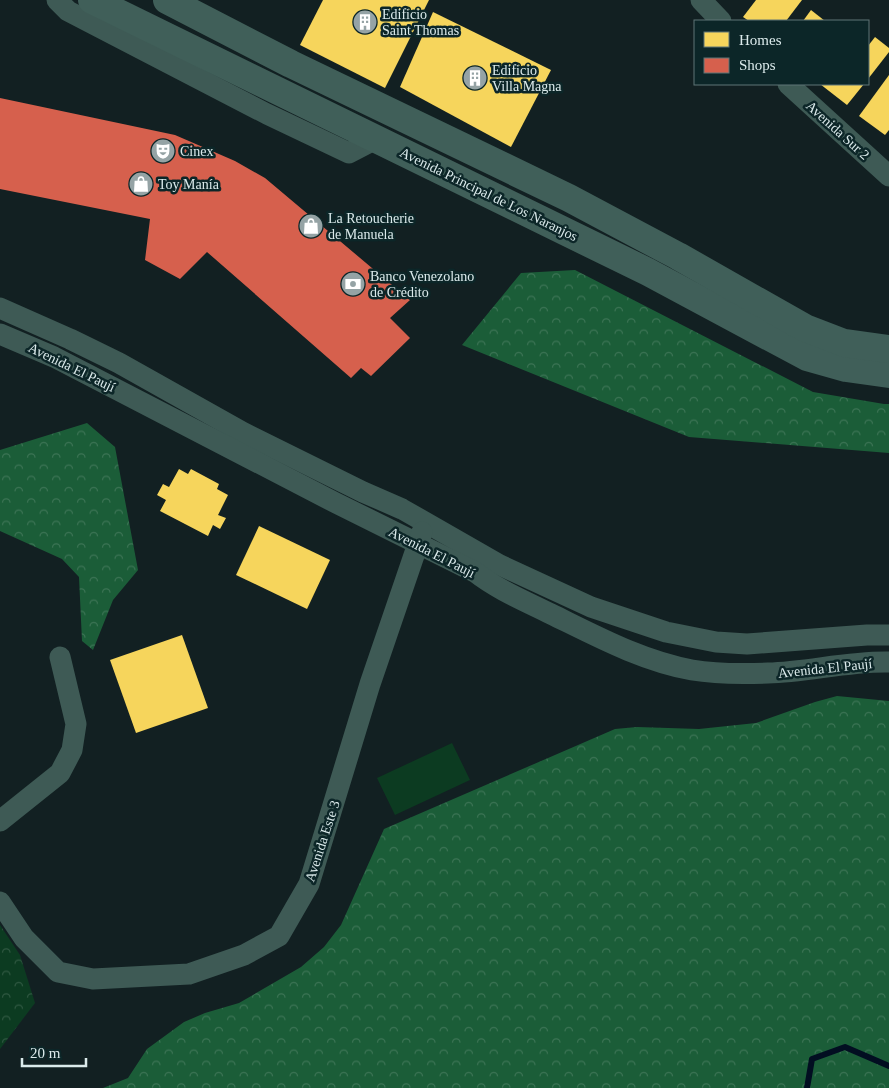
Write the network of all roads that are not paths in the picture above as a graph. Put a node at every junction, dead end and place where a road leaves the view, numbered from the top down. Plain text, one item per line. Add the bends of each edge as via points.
1 (57, 0) edge
2 (92, 0) edge
3 (167, 0) edge
4 (701, 0) edge
5 (721, 20) edge
6 (789, 85) edge
7 (376, 139) junction
8 (889, 176) edge
9 (0, 308) edge
10 (0, 334) edge
11 (889, 349) edge
12 (889, 374) edge
13 (426, 522) junction
14 (418, 543) junction
15 (889, 636) edge
16 (60, 657) dead end
17 (889, 662) edge
18 (0, 821) edge
19 (0, 902) edge

1 - 7 street via 68,11 349,153
2 - 7 main road, Avenida Principal de Los Naranjos
3 - 11 main road via 569,198 805,328 844,343
4 - 5 street
6 - 8 street, Avenida Sur 2
7 - 12 main road, Avenida Principal de Los Naranjos via 648,272 807,357 846,368
9 - 13 street, Avenida El Paují via 70,339 242,432
10 - 14 street, Avenida El Paují via 54,357
13 - 14 street, Avenida Este 3
13 - 15 street, Avenida El Paují via 556,593 666,632 716,642 747,644
14 - 17 street, Avenida El Paují via 475,572 491,585 604,640 665,664 742,674
14 - 19 street, Avenida Este 3 via 370,684 309,884 279,936 244,955 189,974 93,979 58,972 24,938
16 - 18 street via 76,724 72,750 60,773

